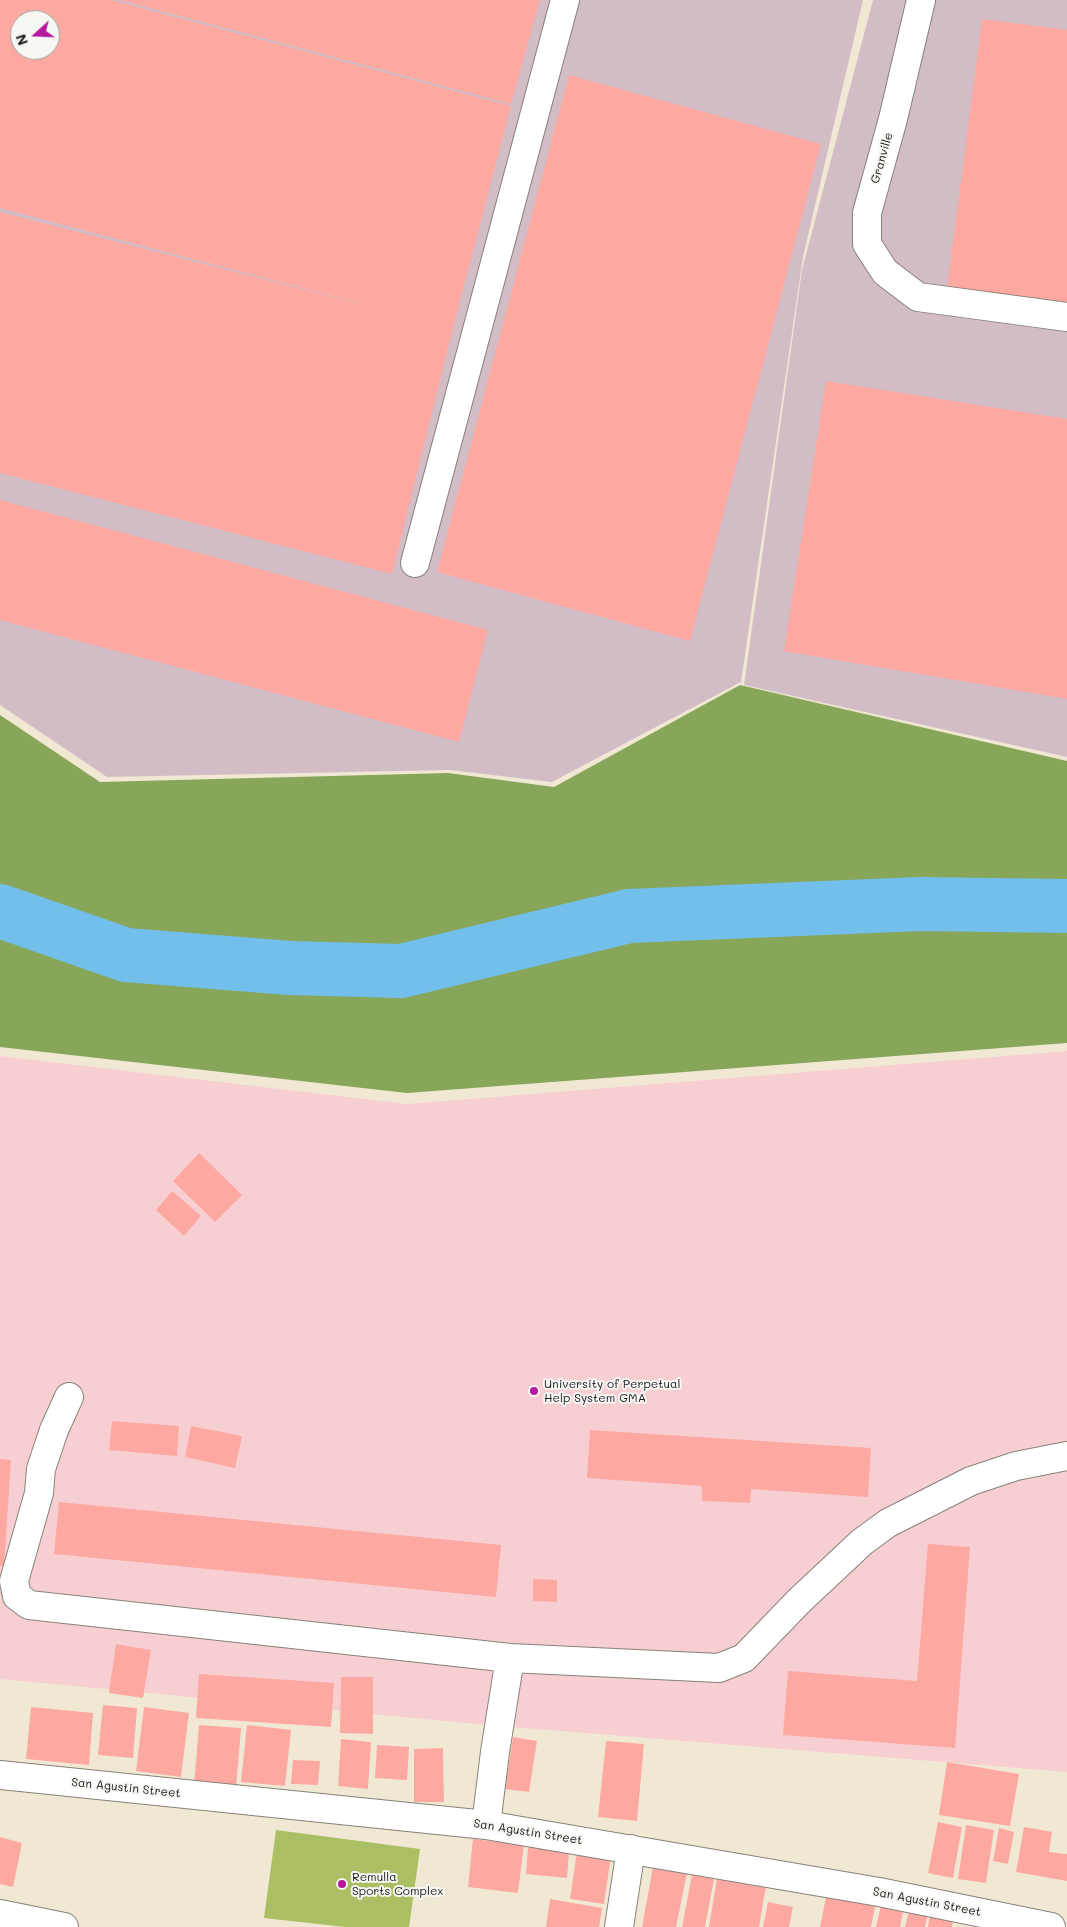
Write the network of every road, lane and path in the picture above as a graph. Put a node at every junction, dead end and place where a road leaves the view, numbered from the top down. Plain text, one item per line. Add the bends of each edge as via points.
1 (565, 0) edge
2 (921, 0) edge
3 (1067, 317) edge
4 (415, 563) dead end
5 (69, 1397) dead end
6 (1067, 1456) edge
7 (510, 1658) junction
8 (0, 1775) edge
9 (486, 1825) junction
10 (632, 1849) junction
11 (0, 1914) edge
12 (64, 1927) edge
13 (619, 1927) edge
14 (1051, 1927) edge

1 - 4 street
2 - 3 street, Granville via 867,214 867,244 885,272 918,297
5 - 7 street via 41,1469 39,1493 14,1581 17,1596 29,1605
6 - 7 street via 1016,1466 971,1482 888,1523 862,1542 799,1601 744,1658 719,1668
7 - 9 street
8 - 9 street, San Agustin Street
9 - 10 street, San Agustin Street
10 - 13 street
10 - 14 street, San Agustin Street via 879,1892
11 - 12 street

